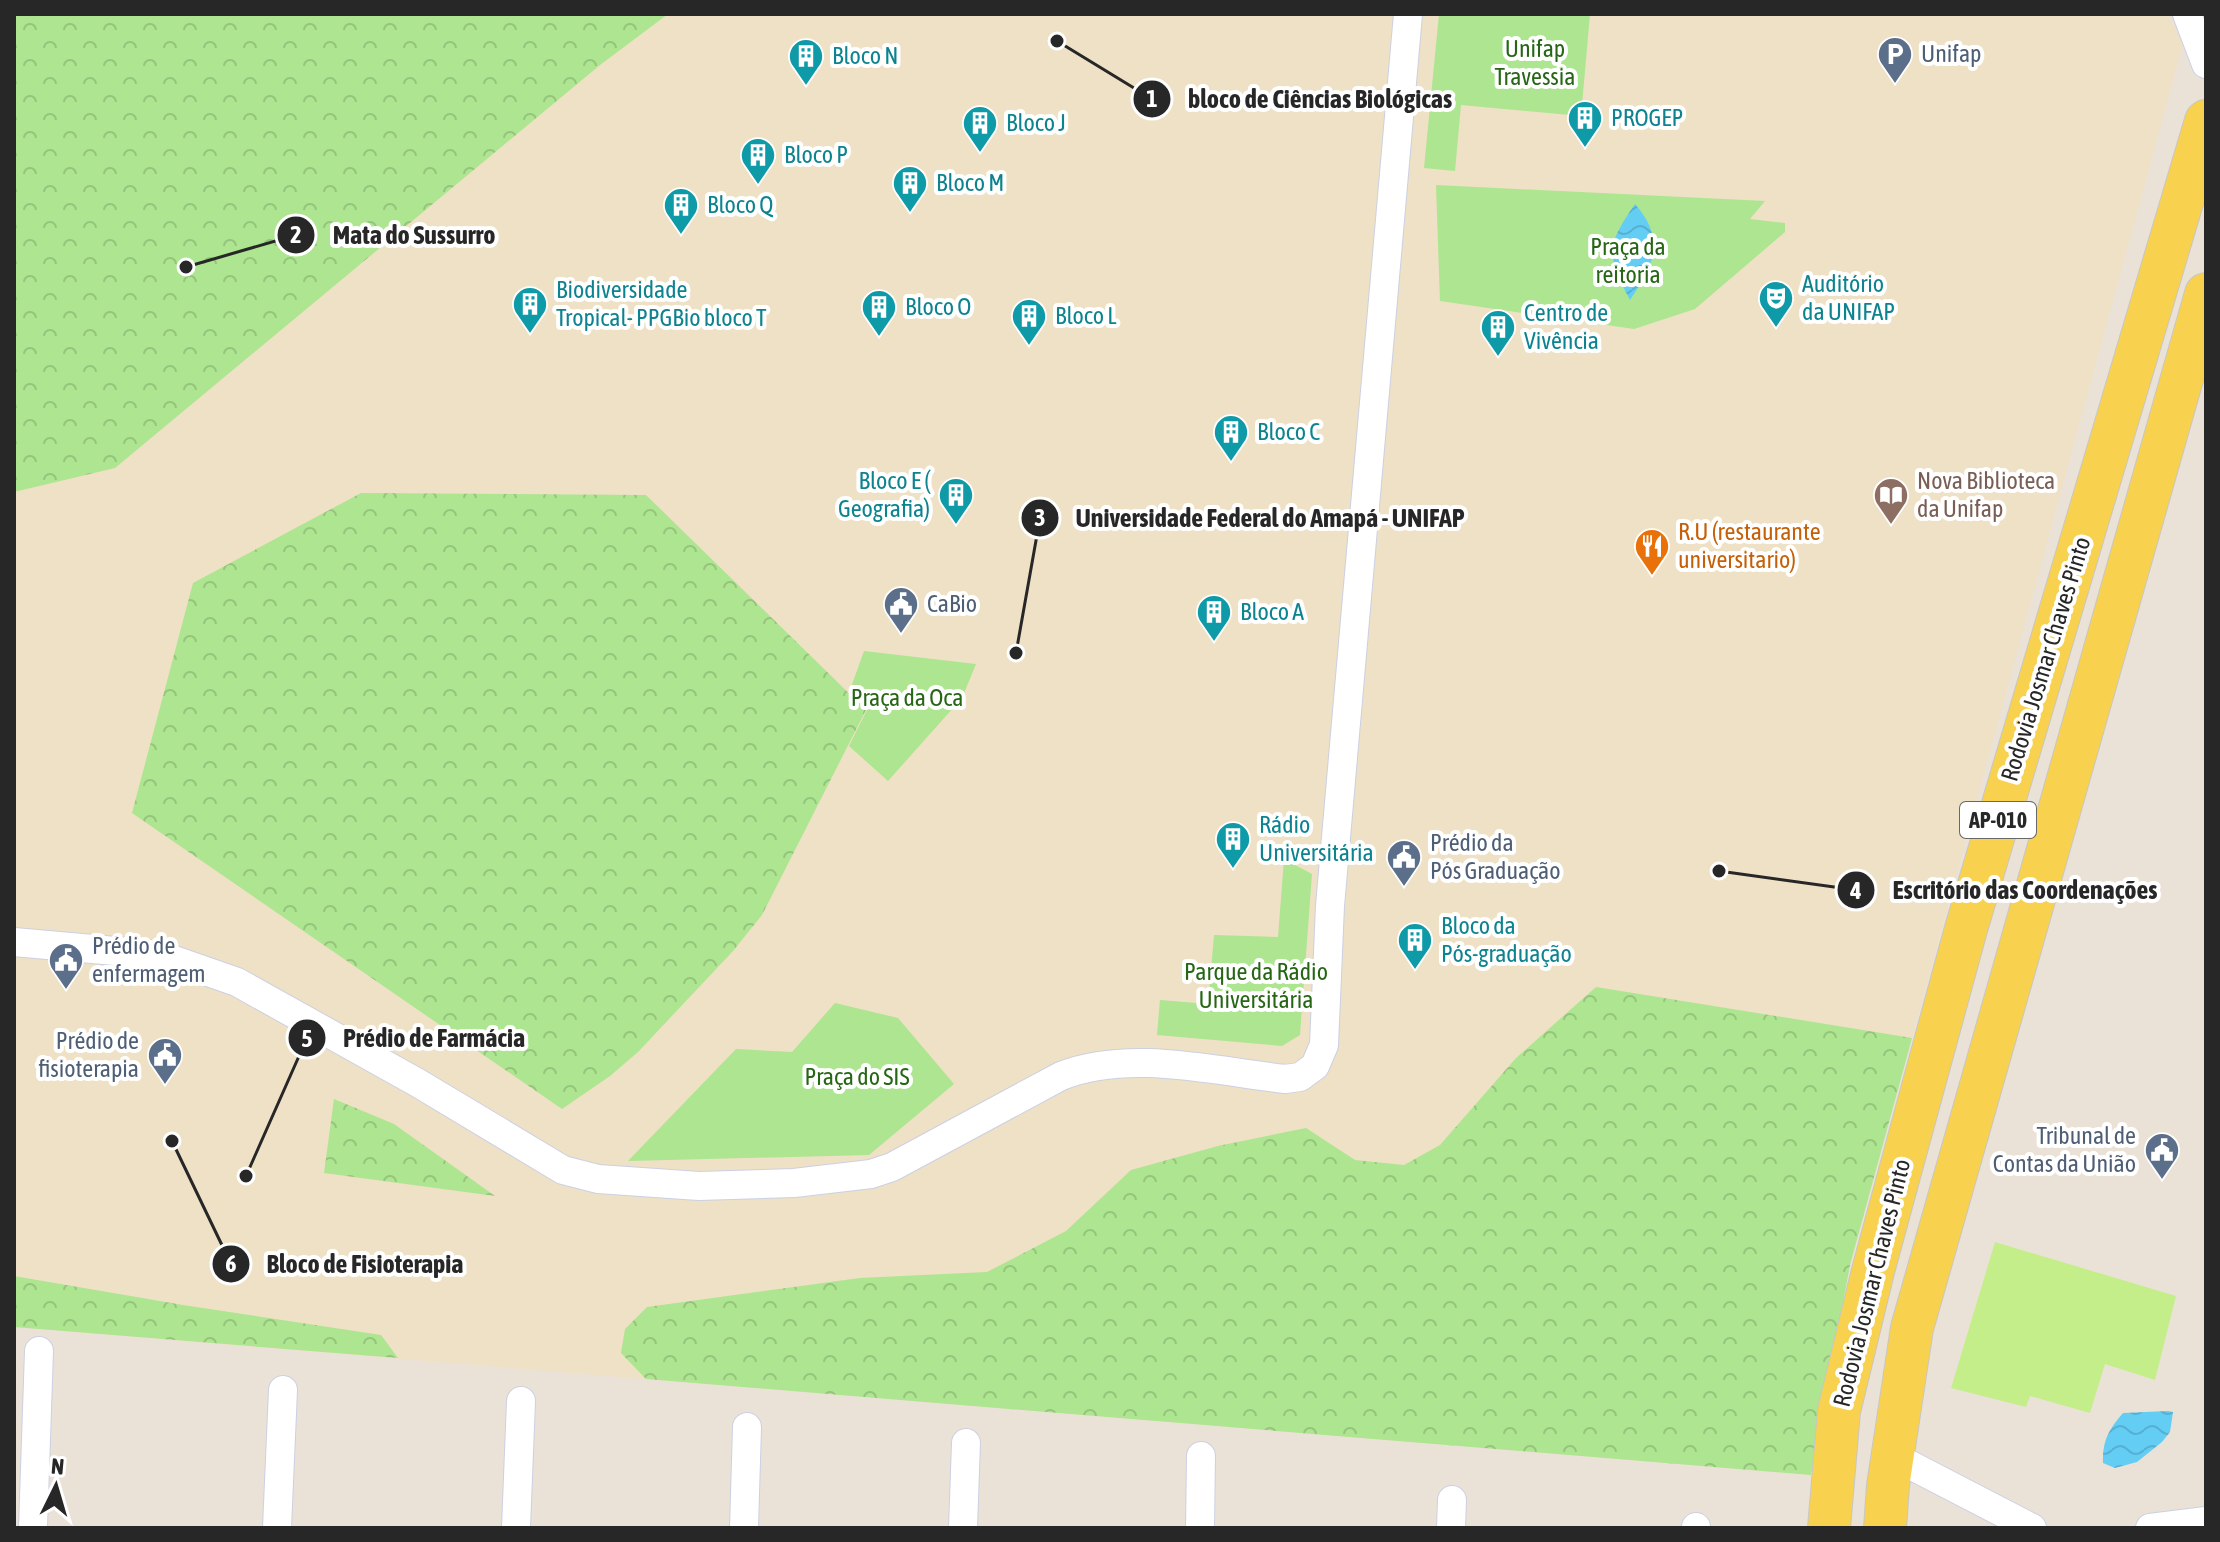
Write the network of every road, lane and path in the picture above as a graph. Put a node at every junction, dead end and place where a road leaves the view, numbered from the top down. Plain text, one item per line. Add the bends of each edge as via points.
1 (1408, 14) edge
2 (2187, 14) edge
3 (2206, 64) edge
4 (2206, 121) edge
5 (2206, 294) edge
6 (14, 942) edge
7 (39, 1351) dead end
8 (283, 1390) dead end
9 (521, 1401) dead end
10 (747, 1427) dead end
11 (966, 1443) dead end
12 (1201, 1456) dead end
13 (1893, 1456) junction
14 (1452, 1500) dead end
15 (1985, 1516) edge
16 (2206, 1521) edge
17 (33, 1528) edge
18 (277, 1528) edge
19 (516, 1528) edge
20 (744, 1528) edge
21 (963, 1528) edge
22 (1200, 1528) edge
23 (1451, 1528) edge
24 (1829, 1528) edge
25 (1885, 1528) edge
26 (2032, 1528) edge
27 (2150, 1528) edge

1 - 6 street via 1330,906 1324,1045 1315,1066 1300,1077 1130,1061 1087,1066 871,1174 699,1186 598,1179 563,1170 237,982 149,954
2 - 3 street
4 - 24 main road, Rodovia Josmar Chaves Pinto / AP-010 via 1966,929 1873,1271 1839,1411
5 - 13 main road, Rodovia Josmar Chaves Pinto / AP-010 via 1912,1328
7 - 17 street
8 - 18 street
9 - 19 street
10 - 20 street
11 - 21 street
12 - 22 street
13 - 15 street
13 - 25 main road, Rodovia Josmar Chaves Pinto / AP-010
14 - 23 street
15 - 26 street
16 - 27 street

